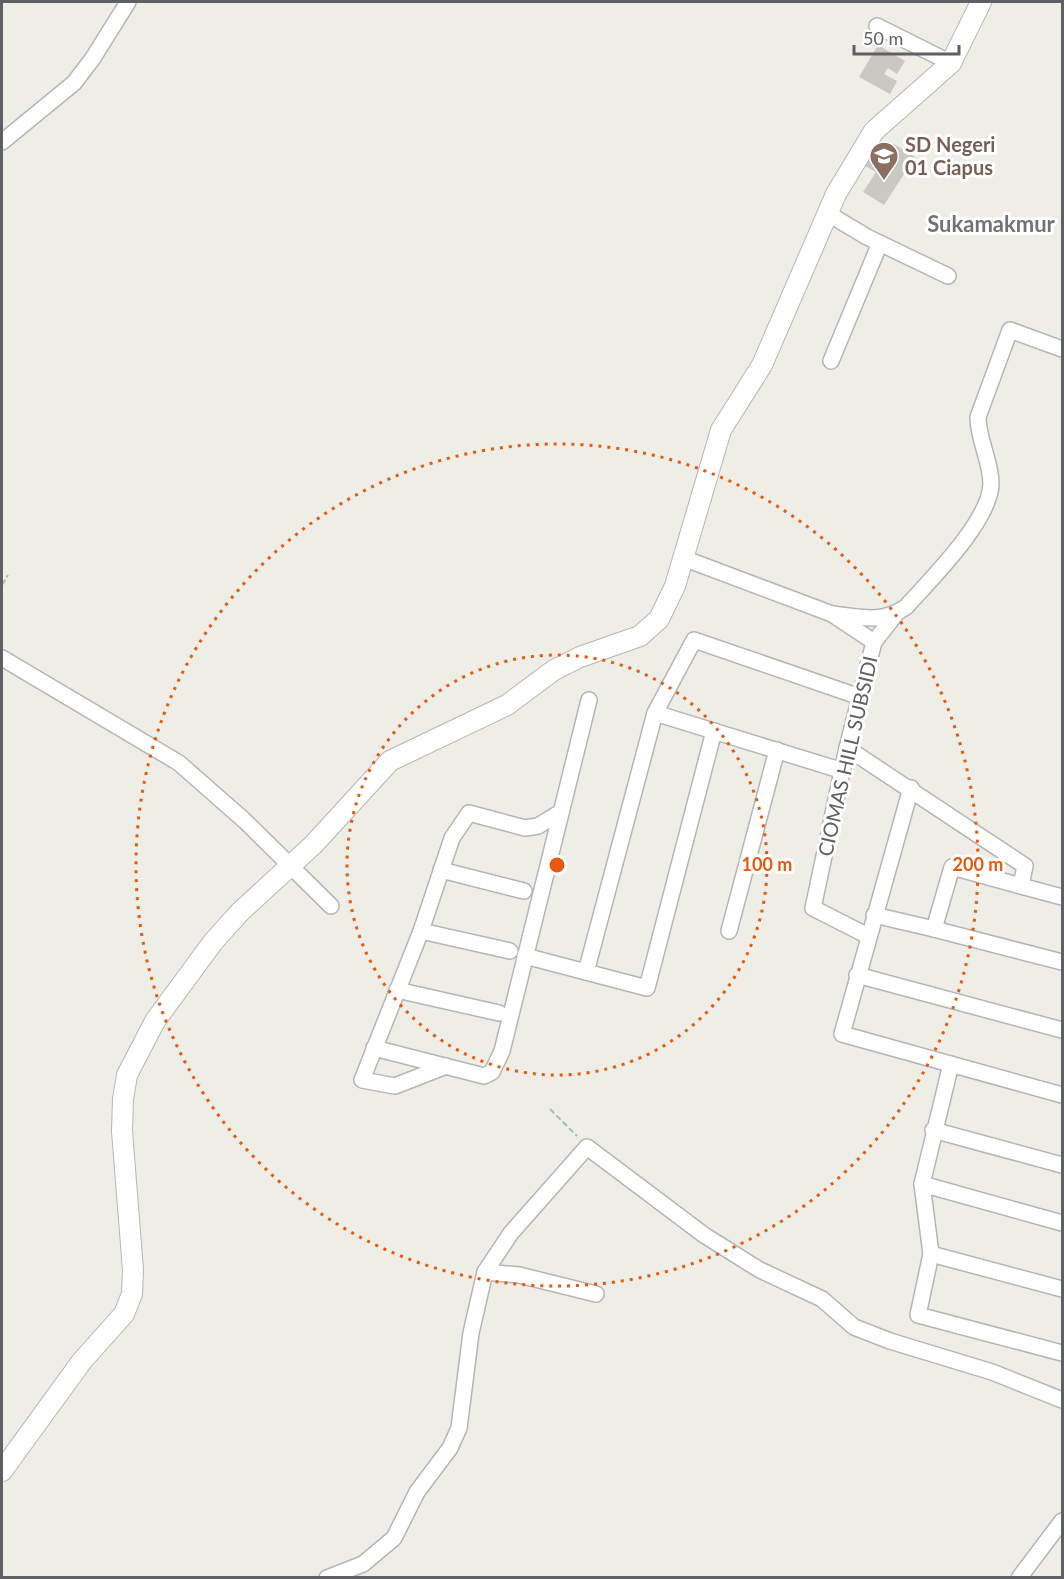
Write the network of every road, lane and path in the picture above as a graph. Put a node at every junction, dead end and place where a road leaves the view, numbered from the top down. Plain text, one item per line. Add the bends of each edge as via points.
1 (128, 2) edge
2 (981, 2) edge
3 (877, 26) dead end
4 (951, 63) junction
5 (2, 142) edge
6 (827, 213) junction
7 (880, 243) junction
8 (948, 276) dead end
9 (1062, 350) edge
10 (831, 361) dead end
11 (683, 558) junction
12 (8, 575) dead end
13 (2, 585) edge
14 (832, 614) junction
15 (896, 614) junction
16 (874, 642) junction
17 (2, 658) edge
18 (860, 698) junction
19 (589, 700) dead end
20 (655, 713) junction
21 (714, 731) junction
22 (847, 747) junction
23 (777, 750) junction
24 (843, 771) junction
25 (911, 788) junction
26 (561, 812) junction
27 (290, 866) junction
28 (441, 870) junction
29 (1021, 886) junction
30 (524, 891) dead end
31 (1062, 897) edge
32 (332, 906) dead end
33 (874, 915) junction
34 (934, 928) junction
35 (421, 931) junction
36 (729, 931) dead end
37 (868, 936) junction
38 (518, 953) junction
39 (1062, 962) edge
40 (586, 972) junction
41 (858, 975) junction
42 (397, 990) junction
43 (499, 1013) dead end
44 (1062, 1030) edge
45 (374, 1048) junction
46 (951, 1064) junction
47 (446, 1066) junction
48 (1062, 1095) edge
49 (550, 1109) dead end
50 (933, 1130) junction
51 (587, 1146) junction
52 (1062, 1165) edge
53 (922, 1184) junction
54 (1062, 1223) edge
55 (932, 1254) junction
56 (485, 1272) junction
57 (1062, 1289) edge
58 (596, 1294) dead end
59 (1062, 1353) edge
60 (1062, 1400) edge
61 (2, 1471) edge
62 (1062, 1521) edge
63 (327, 1578) edge
64 (1019, 1578) edge

1 - 5 street via 74,83
2 - 4 street
3 - 4 street
4 - 6 street via 874,131
6 - 7 street
6 - 11 street via 762,366 721,430
7 - 8 street
7 - 10 street
9 - 15 street via 1010,330 978,417 991,474 989,497 962,544
11 - 14 street, CIOMAS HILL SUBSIDI
11 - 27 street via 665,609 640,636 580,657 554,670 507,705 390,760
12 - 13 path
14 - 15 street via 881,619
14 - 16 street, CIOMAS HILL SUBSIDI
15 - 16 street
16 - 18 street, CIOMAS HILL SUBSIDI
17 - 27 street via 179,763
18 - 20 street via 694,640
18 - 22 street, CIOMAS HILL SUBSIDI
19 - 26 street
20 - 21 street
20 - 40 street
21 - 23 street
21 - 40 street via 647,988
22 - 24 street, CIOMAS HILL SUBSIDI
22 - 25 street
23 - 24 street
23 - 36 street
24 - 37 street, CIOMAS HILL SUBSIDI via 813,908
25 - 29 street via 1025,866
25 - 33 street
26 - 28 street via 538,826 525,828 468,813 452,838
26 - 38 street
27 - 32 street
27 - 61 street via 213,942 155,1021 137,1053 128,1075 122,1131 132,1294 124,1314 82,1361
28 - 30 street
28 - 35 street
29 - 31 street
29 - 34 street via 952,867
33 - 34 street
33 - 37 street
34 - 39 street
35 - 38 street
35 - 42 street
37 - 41 street
38 - 40 street
38 - 47 street via 502,1051 492,1072 484,1076
41 - 44 street
41 - 46 street via 842,1034
42 - 43 street
42 - 45 street
45 - 47 street
45 - 47 street via 362,1080 395,1086
46 - 48 street
46 - 50 street
49 - 51 path
50 - 52 street
50 - 53 street
51 - 56 street via 511,1233
51 - 60 street via 704,1235 760,1270 822,1299 854,1327 992,1372
53 - 54 street
53 - 55 street
55 - 57 street
55 - 59 street via 918,1315
56 - 58 street via 519,1275
56 - 63 street via 471,1333 459,1428 450,1448 417,1492 394,1538 363,1564
62 - 64 street

